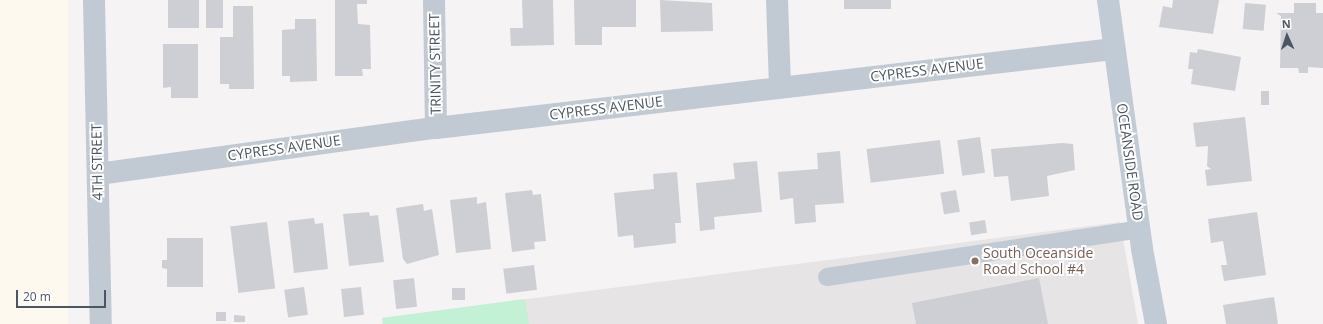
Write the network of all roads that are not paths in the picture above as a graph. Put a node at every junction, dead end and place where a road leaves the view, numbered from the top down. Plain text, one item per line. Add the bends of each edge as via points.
1 (94, 0) edge
2 (434, 0) edge
3 (777, 0) edge
4 (1108, 0) edge
5 (1114, 48) junction
6 (780, 87) junction
7 (436, 128) junction
8 (98, 174) junction
9 (1140, 229) junction
10 (827, 277) dead end
11 (101, 324) edge
12 (1156, 324) edge

1 - 8 street, 4TH STREET
2 - 7 street, TRINITY STREET
3 - 6 street
4 - 5 main road, OCEANSIDE ROAD
5 - 6 street, CYPRESS AVENUE
5 - 9 main road, OCEANSIDE ROAD
6 - 7 street, CYPRESS AVENUE
7 - 8 street, CYPRESS AVENUE
8 - 11 street, 4TH STREET
9 - 10 lane
9 - 12 main road, OCEANSIDE ROAD

